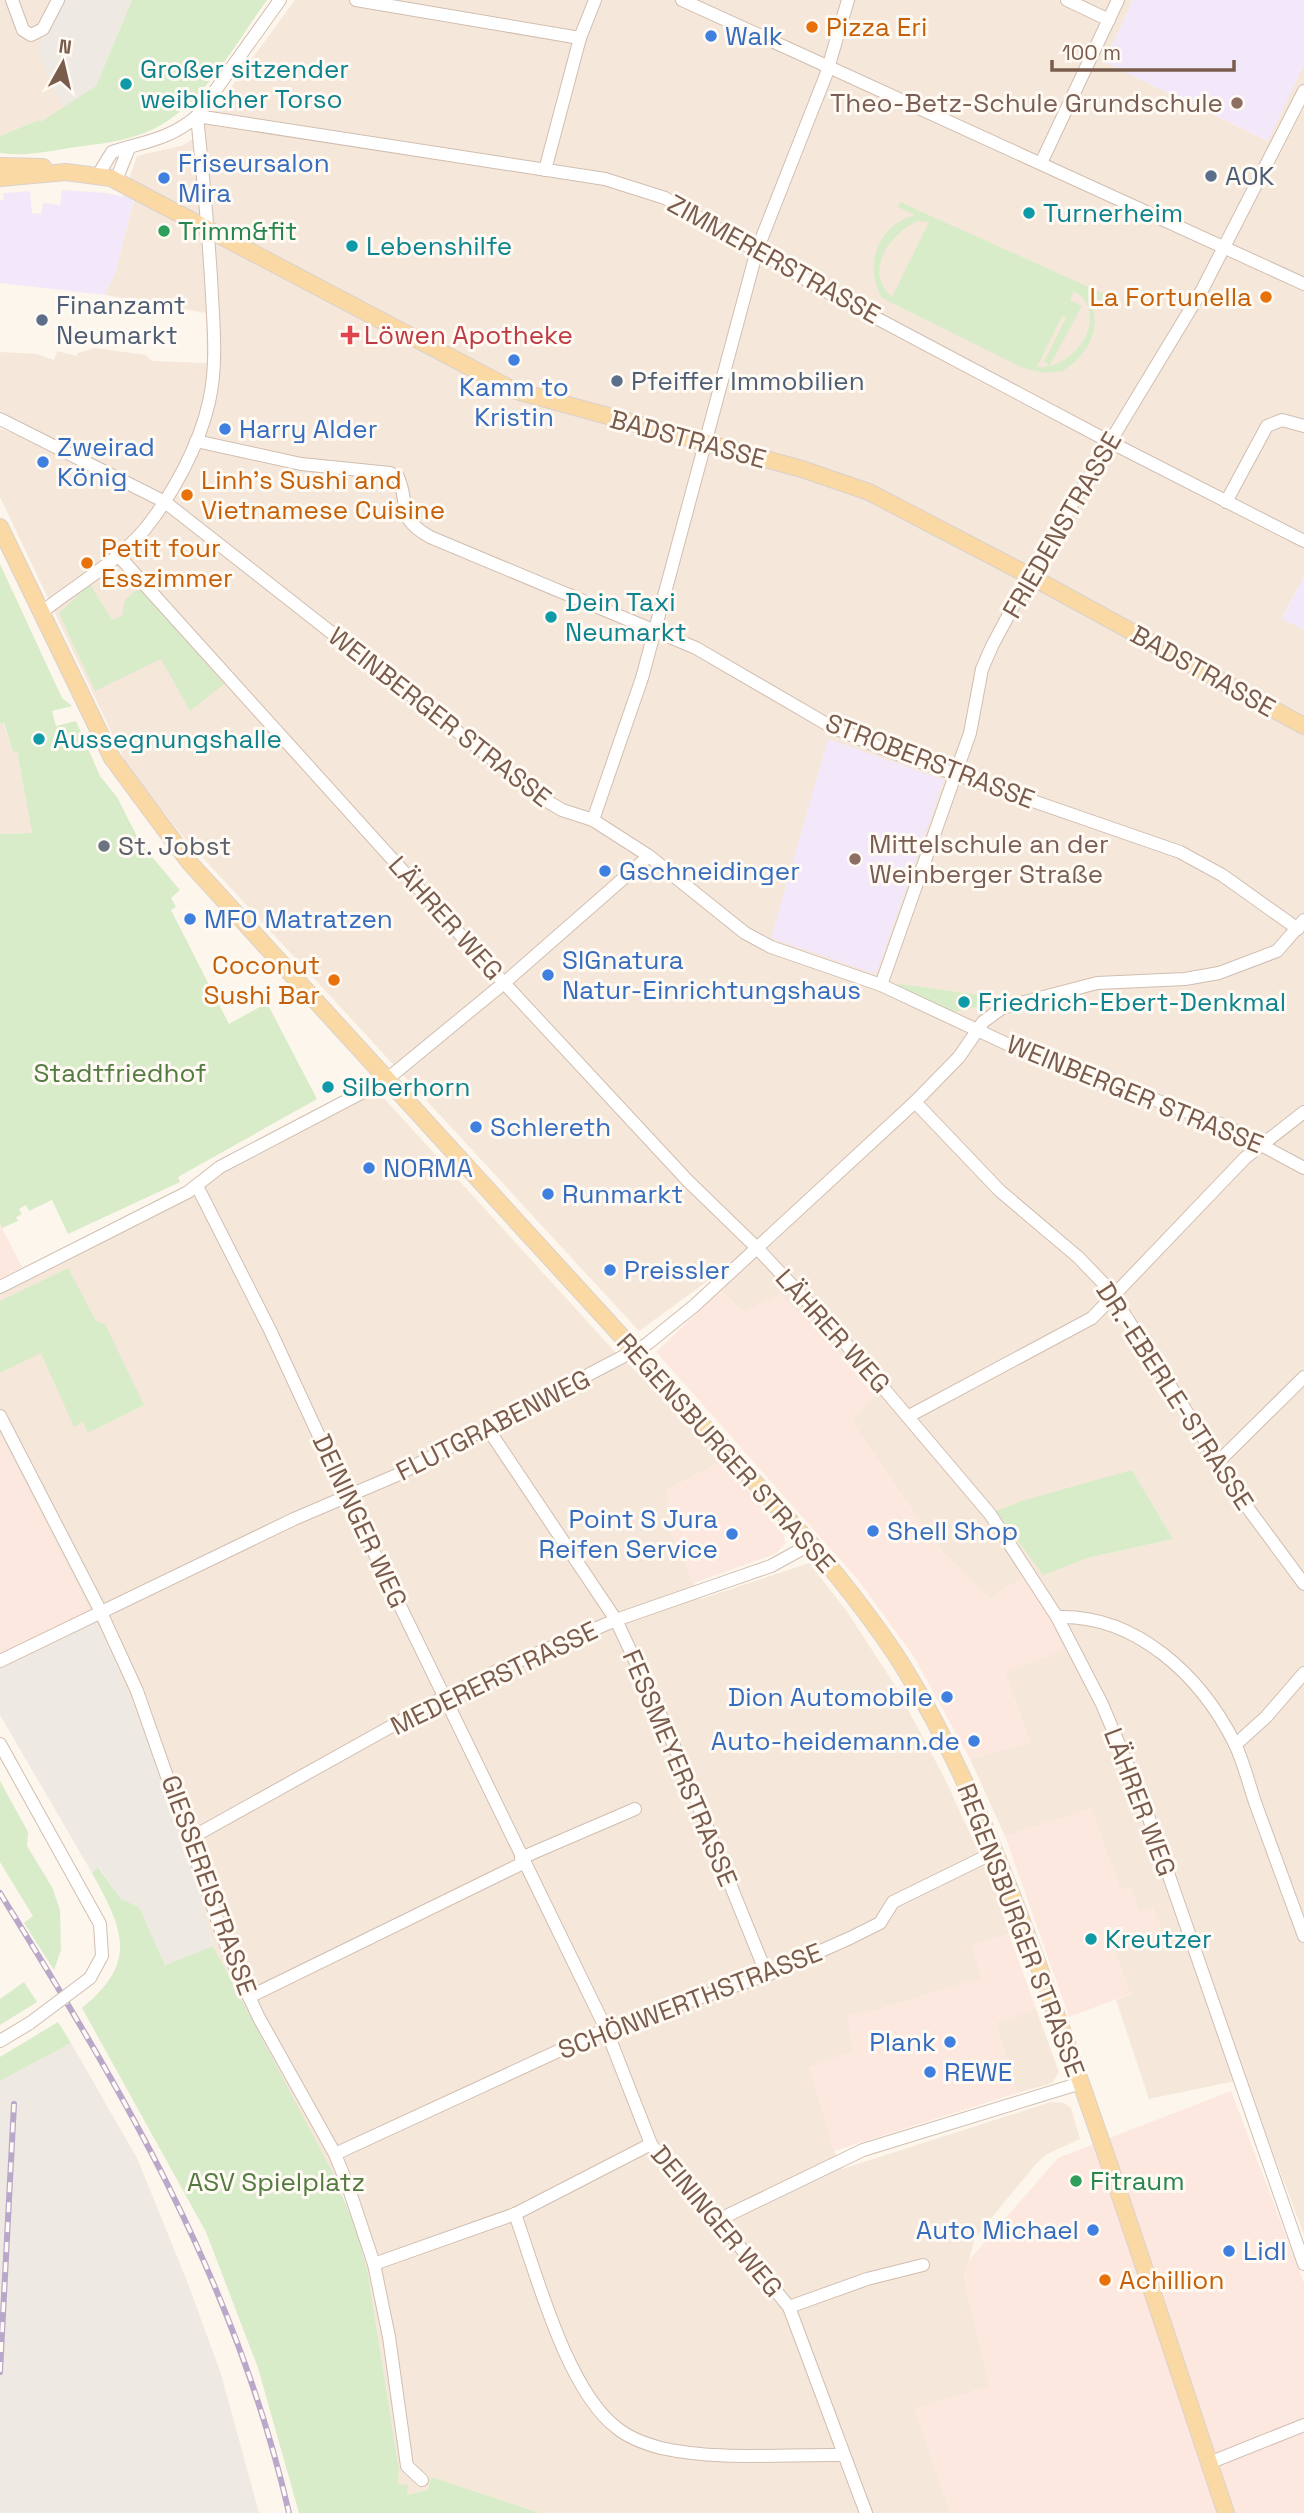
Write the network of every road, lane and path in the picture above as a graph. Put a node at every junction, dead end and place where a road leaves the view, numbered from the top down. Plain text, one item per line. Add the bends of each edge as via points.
1 (12, 0) edge
2 (58, 0) edge
3 (281, 0) edge
4 (356, 0) edge
5 (595, 0) edge
6 (682, 0) edge
7 (848, 0) edge
8 (1067, 0) edge
9 (1118, 0) edge
10 (1109, 20) junction
11 (580, 38) junction
12 (828, 67) junction
13 (1304, 91) edge
14 (197, 116) junction
15 (129, 148) junction
16 (1041, 163) junction
17 (0, 166) edge
18 (545, 170) junction
19 (66, 172) junction
20 (98, 174) junction
21 (0, 178) edge
22 (116, 180) junction
23 (208, 229) junction
24 (1225, 248) junction
25 (757, 250) junction
26 (1304, 285) edge
27 (4, 423) edge
28 (1304, 426) edge
29 (196, 441) junction
30 (1110, 442) junction
31 (705, 443) junction
32 (165, 502) junction
33 (1226, 502) junction
34 (0, 527) edge
35 (1304, 541) edge
36 (117, 554) junction
37 (1030, 576) junction
38 (42, 612) junction
39 (654, 630) junction
40 (1304, 726) edge
41 (956, 774) junction
42 (593, 820) junction
43 (649, 856) junction
44 (1301, 925) edge
45 (504, 983) junction
46 (881, 985) junction
47 (977, 1029) junction
48 (386, 1080) junction
49 (915, 1102) junction
50 (1304, 1112) edge
51 (1262, 1142) junction
52 (1304, 1168) edge
53 (197, 1186) junction
54 (757, 1248) junction
55 (0, 1287) edge
56 (1115, 1297) junction
57 (635, 1351) junction
58 (1304, 1377) edge
59 (0, 1416) edge
60 (909, 1416) junction
61 (488, 1429) junction
62 (1219, 1461) junction
63 (347, 1496) junction
64 (811, 1544) junction
65 (1304, 1584) edge
66 (101, 1613) junction
67 (1057, 1617) junction
68 (616, 1620) junction
69 (0, 1661) edge
70 (1304, 1673) edge
71 (444, 1697) junction
72 (0, 1744) edge
73 (1235, 1745) junction
74 (635, 1809) dead end
75 (189, 1839) junction
76 (995, 1852) junction
77 (522, 1860) junction
78 (1304, 1936) edge
79 (767, 1975) junction
80 (249, 1997) junction
81 (606, 2029) junction
82 (0, 2041) edge
83 (1081, 2082) junction
84 (651, 2144) junction
85 (335, 2154) junction
86 (515, 2214) junction
87 (718, 2220) junction
88 (1304, 2263) edge
89 (374, 2264) junction
90 (923, 2265) dead end
91 (789, 2307) junction
92 (1304, 2425) edge
93 (842, 2455) junction
94 (1209, 2463) junction
95 (422, 2480) dead end
96 (866, 2513) edge
97 (1226, 2513) edge

1 - 2 street via 29,35 43,29
3 - 14 street
4 - 11 street
5 - 11 street
6 - 12 street
7 - 12 street
8 - 10 street
9 - 10 street
10 - 16 street
11 - 18 street
12 - 16 street
12 - 25 street
13 - 24 street, FRIEDENSTRASSE
14 - 15 street via 165,137
14 - 18 street, ZIMMERERSTRASSE
14 - 23 street
15 - 20 street via 112,152
15 - 22 street
16 - 24 street
17 - 19 main road, BADSTRASSE via 28,164
18 - 25 street, ZIMMERERSTRASSE via 605,179 665,198
19 - 20 main road, BADSTRASSE
19 - 21 main road, BADSTRASSE
20 - 22 main road, BADSTRASSE
22 - 23 main road, BADSTRASSE
23 - 29 street via 214,364 210,400
23 - 31 main road, BADSTRASSE via 513,390
24 - 26 street
24 - 30 street, FRIEDENSTRASSE
25 - 30 street, ZIMMERERSTRASSE
25 - 31 street
27 - 32 street, WEINBERGER STRASSE
28 - 33 street via 1282,420 1266,426
29 - 32 street
29 - 39 street, STROBERSTRASSE via 301,464 390,473 398,477 405,517 413,527
30 - 33 street, ZIMMERERSTRASSE
30 - 37 street, FRIEDENSTRASSE
31 - 37 main road, BADSTRASSE via 869,492
31 - 39 street
32 - 36 street
32 - 42 street, WEINBERGER STRASSE via 536,793 562,810
33 - 35 street, ZIMMERERSTRASSE
34 - 38 main road, REGENSBURGER STRASSE
36 - 38 street
36 - 45 street, LÄHRER WEG
37 - 40 main road, BADSTRASSE
37 - 41 street, FRIEDENSTRASSE via 982,669 970,733
38 - 48 main road, REGENSBURGER STRASSE via 112,758 156,821
39 - 41 street, STROBERSTRASSE via 696,648 830,726
39 - 42 street via 631,715
41 - 44 street, STROBERSTRASSE via 1180,852
41 - 46 street, FRIEDENSTRASSE
42 - 43 street, WEINBERGER STRASSE
43 - 45 street
43 - 46 street, WEINBERGER STRASSE via 760,942
44 - 47 street, FLUTGRABENWEG via 1277,951 1219,973 1077,986 1002,1008
45 - 48 street
45 - 54 street, LÄHRER WEG via 687,1180
46 - 47 street, WEINBERGER STRASSE
47 - 49 street, FLUTGRABENWEG via 959,1057
47 - 51 street, WEINBERGER STRASSE via 1022,1051
48 - 53 street via 220,1167
48 - 57 main road, REGENSBURGER STRASSE
49 - 54 street, FLUTGRABENWEG
49 - 56 street, DR.-EBERLE-STRASSE via 983,1174 1078,1256
50 - 51 street
51 - 52 street, WEINBERGER STRASSE
51 - 56 street
53 - 55 street
53 - 63 street, DEININGER WEG
54 - 57 street, FLUTGRABENWEG via 672,1326
54 - 60 street, LÄHRER WEG
56 - 60 street via 1092,1318
56 - 62 street, DR.-EBERLE-STRASSE
57 - 61 street, FLUTGRABENWEG
57 - 64 main road, REGENSBURGER STRASSE
58 - 62 street
59 - 66 street, GIESSEREISTRASSE
60 - 67 street, LÄHRER WEG via 990,1514
61 - 63 street, FLUTGRABENWEG
61 - 68 street, FESSMEYERSTRASSE
62 - 65 street, DR.-EBERLE-STRASSE
63 - 66 street, FLUTGRABENWEG
63 - 71 street, DEININGER WEG
64 - 68 street, MEDERERSTRASSE via 771,1566
64 - 76 main road, REGENSBURGER STRASSE via 873,1621 917,1690 968,1787
66 - 69 street, FLUTGRABENWEG
66 - 75 street, GIESSEREISTRASSE via 151,1726
67 - 73 street via 1102,1620 1149,1642 1199,1690
67 - 88 street, LÄHRER WEG via 1102,1704 1144,1804
68 - 71 street, MEDERERSTRASSE
68 - 79 street, FESSMEYERSTRASSE via 668,1731
70 - 73 street
71 - 75 street, MEDERERSTRASSE
71 - 77 street, DEININGER WEG
72 - 82 street, bridge via 100,1924 102,1956 90,1978
73 - 78 street
74 - 77 street
75 - 80 street, GIESSEREISTRASSE
76 - 79 street, SCHÖNWERTHSTRASSE via 893,1902 880,1923
76 - 83 main road, REGENSBURGER STRASSE
77 - 80 street
77 - 81 street, DEININGER WEG
79 - 81 street, SCHÖNWERTHSTRASSE
80 - 85 street, GIESSEREISTRASSE
81 - 84 street, DEININGER WEG
81 - 85 street, SCHÖNWERTHSTRASSE
83 - 87 street via 863,2150
83 - 94 main road, REGENSBURGER STRASSE
84 - 86 street
84 - 87 street, DEININGER WEG via 672,2174
85 - 89 street, GIESSEREISTRASSE
86 - 89 street
86 - 93 street via 574,2370 591,2399 618,2429 675,2451
87 - 91 street, DEININGER WEG
89 - 95 street, GIESSEREISTRASSE via 407,2466
90 - 91 street via 867,2278
91 - 93 street, DEININGER WEG
92 - 94 street
93 - 96 street, DEININGER WEG
94 - 97 main road, REGENSBURGER STRASSE

